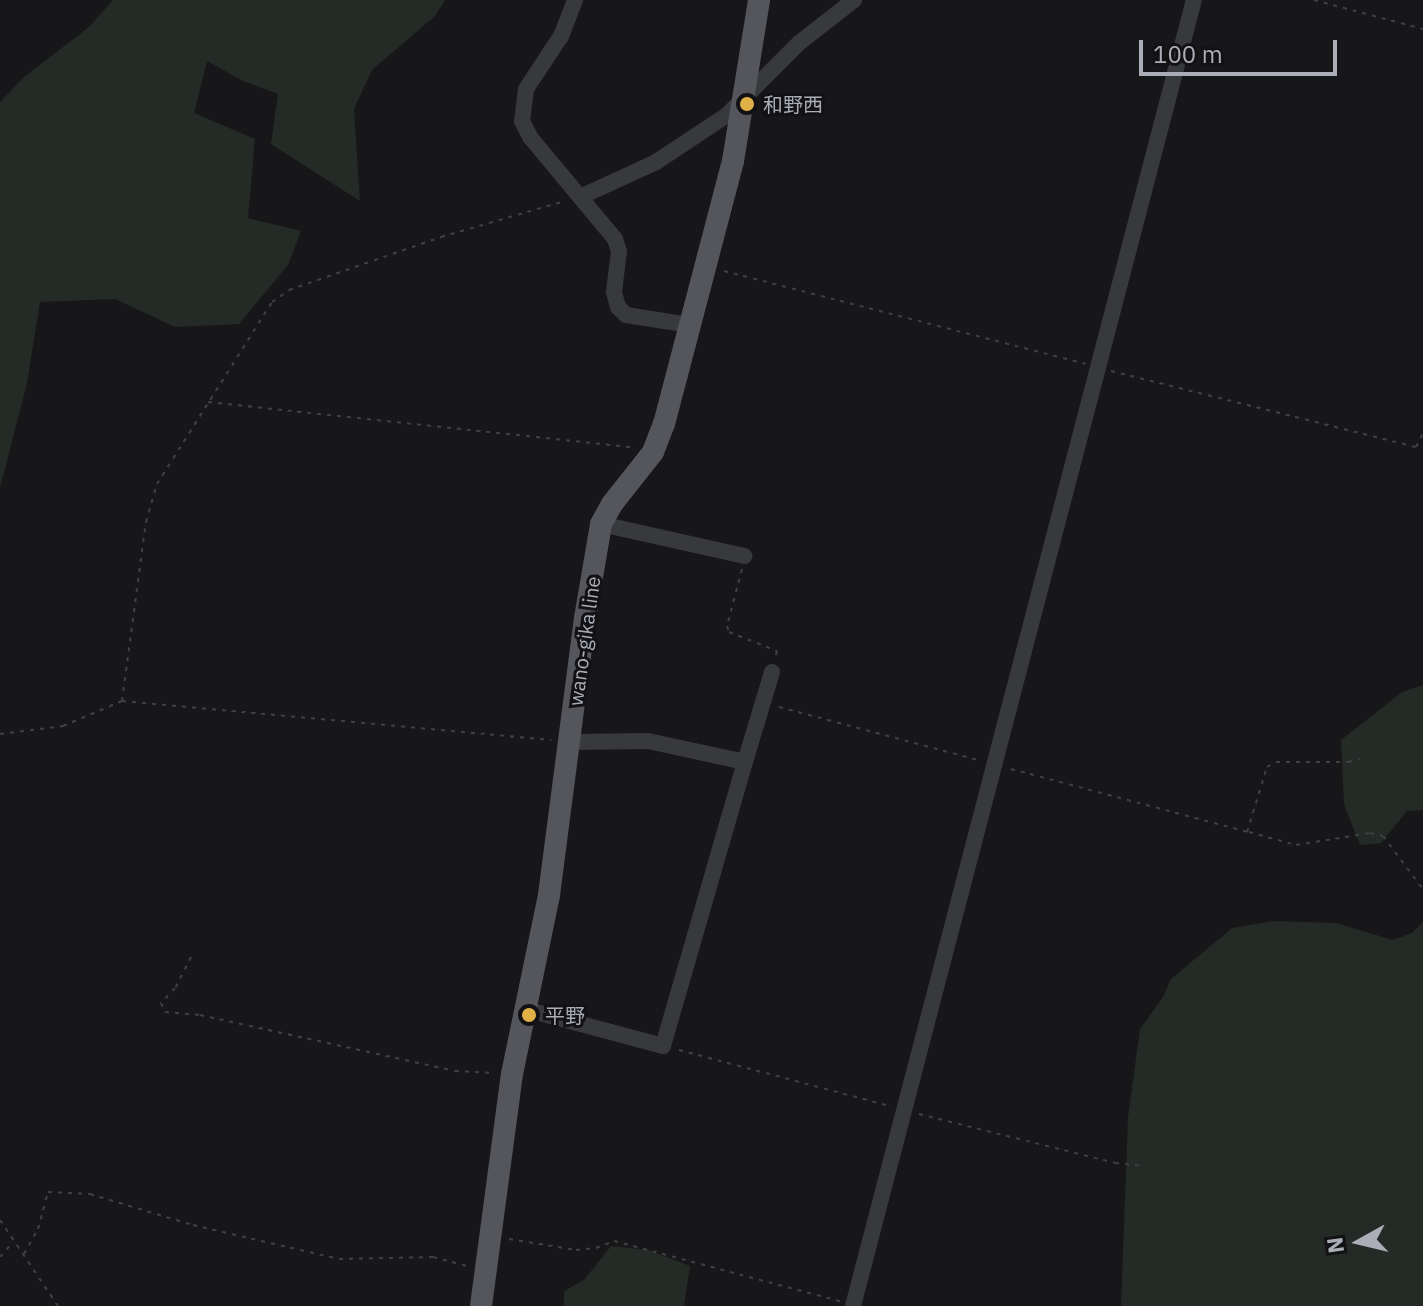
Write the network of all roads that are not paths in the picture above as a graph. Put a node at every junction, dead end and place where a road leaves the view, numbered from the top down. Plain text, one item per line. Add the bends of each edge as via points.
1 (575, 0) edge
2 (759, 0) edge
3 (854, 0) edge
4 (1194, 0) edge
5 (741, 101) junction
6 (580, 197) junction
7 (690, 325) junction
8 (601, 524) junction
9 (744, 556) road end
10 (772, 672) road end
11 (571, 742) junction
12 (745, 762) junction
13 (525, 1009) junction
14 (853, 1305) edge
15 (481, 1306) edge

1 - 6 street via 561,36 526,89 522,121
2 - 5 main road, wano-gika line
3 - 5 street via 799,43
4 - 14 street
5 - 6 street via 656,162
5 - 7 main road, wano-gika line via 733,161
6 - 7 street via 615,239 618,307 626,315
7 - 8 main road, wano-gika line via 653,452
8 - 9 street
8 - 11 main road, wano-gika line
10 - 12 street
11 - 12 street via 648,741
11 - 13 main road, wano-gika line via 549,895
12 - 13 street via 663,1046
13 - 15 main road, wano-gika line

